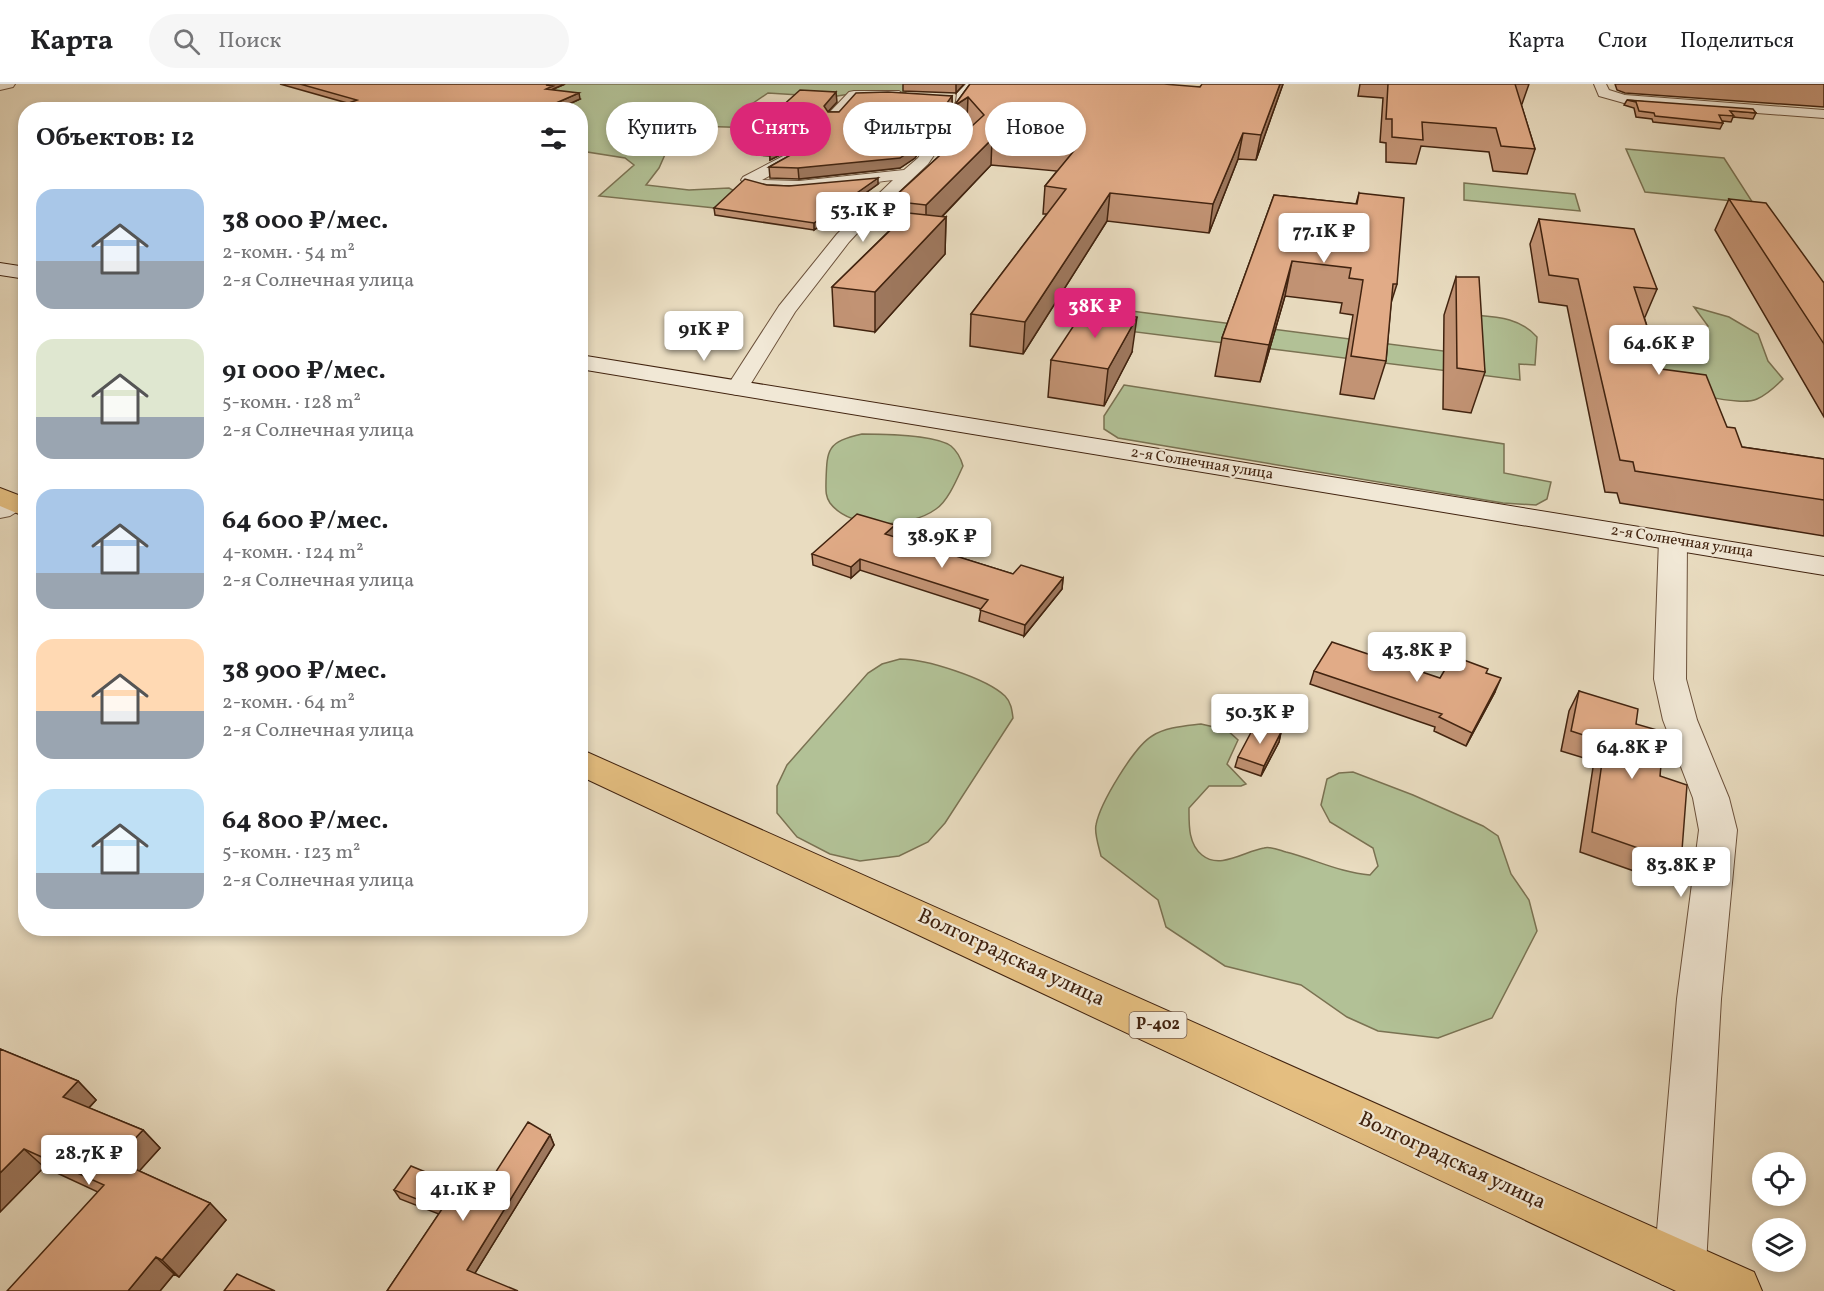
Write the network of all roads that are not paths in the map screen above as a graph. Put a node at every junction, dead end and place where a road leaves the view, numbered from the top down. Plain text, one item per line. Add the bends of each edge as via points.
1 (9, 84) edge
2 (1599, 84) edge
3 (0, 86) edge
4 (963, 94) edge
5 (910, 95) edge
6 (1824, 114) edge
7 (833, 117) edge
8 (793, 156) edge
9 (908, 174) junction
10 (0, 269) edge
11 (18, 272) edge
12 (588, 363) edge
13 (736, 388) junction
14 (1673, 540) junction
15 (1824, 566) edge
16 (588, 765) edge
17 (1680, 1265) junction
18 (1735, 1291) edge

1 - 3 street
2 - 6 street via 1604,93 1624,99
4 - 9 street via 931,152
5 - 7 street via 854,95
8 - 9 street via 749,180 756,186 794,186
9 - 13 street via 836,247 786,310
10 - 11 street
12 - 13 street, 2-я Солнечная улица
13 - 14 street, 2-я Солнечная улица
14 - 15 street, 2-я Солнечная улица
14 - 17 street via 1671,679 1680,720 1711,798 1718,830 1699,999
16 - 17 main road, Волгоградская улица / Р-402
17 - 18 main road, Волгоградская улица / Р-402

